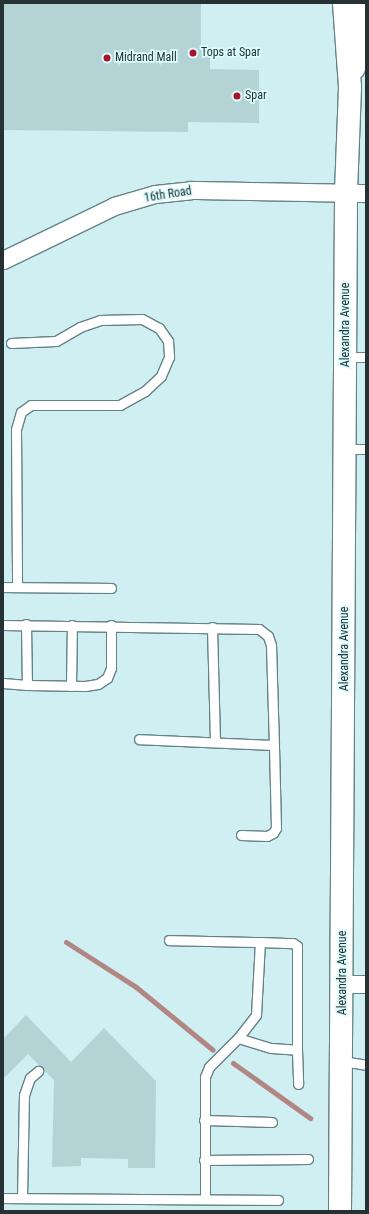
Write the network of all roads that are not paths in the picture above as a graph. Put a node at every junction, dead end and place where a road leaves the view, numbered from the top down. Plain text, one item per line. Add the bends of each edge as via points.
1 (344, 3) edge
2 (362, 3) edge
3 (350, 87) junction
4 (356, 192) edge
5 (3, 260) edge
6 (11, 343) dead end
7 (356, 357) edge
8 (356, 449) edge
9 (3, 587) edge
10 (17, 587) junction
11 (111, 588) dead end
12 (26, 624) junction
13 (3, 625) edge
14 (72, 625) junction
15 (111, 625) junction
16 (212, 627) junction
17 (3, 683) edge
18 (27, 685) junction
19 (71, 686) junction
20 (139, 739) dead end
21 (215, 742) junction
22 (274, 745) junction
23 (241, 835) dead end
24 (169, 940) dead end
25 (260, 942) junction
26 (343, 984) junction
27 (366, 984) edge
28 (238, 1038) junction
29 (297, 1050) junction
30 (342, 1061) junction
31 (366, 1065) edge
32 (38, 1071) dead end
33 (298, 1084) dead end
34 (204, 1120) junction
35 (272, 1122) dead end
36 (308, 1159) dead end
37 (204, 1160) junction
38 (3, 1198) edge
39 (22, 1198) junction
40 (205, 1199) junction
41 (278, 1200) dead end
42 (340, 1211) edge

1 - 3 main road, Alexandra Avenue
2 - 3 main road, Alexandra Avenue via 362,35
3 - 4 main road, Alexandra Avenue
4 - 5 street, 16th Road via 192,190 155,194 114,206
4 - 7 main road, Alexandra Avenue
6 - 10 lane via 56,341 80,327 100,320 142,319 160,328 168,341 169,357 161,376 146,391 120,405 31,405 21,412 16,428
7 - 8 main road, Alexandra Avenue
8 - 26 main road, Alexandra Avenue
9 - 10 lane
10 - 11 lane
12 - 13 lane
12 - 14 lane
12 - 18 lane
14 - 15 lane
14 - 19 lane
15 - 16 lane
15 - 19 lane via 111,668 107,678 93,686
16 - 21 lane
16 - 22 lane via 259,629 268,636 272,645
17 - 18 lane
18 - 19 lane
20 - 21 lane
21 - 22 lane
22 - 23 lane via 276,828 267,836
24 - 25 lane
25 - 28 lane via 256,1014
25 - 29 lane via 293,942 298,946
26 - 27 street
26 - 30 main road, Alexandra Avenue
28 - 29 lane via 271,1048
28 - 34 lane via 210,1067 205,1077
29 - 33 lane
30 - 31 lane
30 - 42 main road, Alexandra Avenue
32 - 39 lane via 30,1078 25,1091
34 - 35 lane
34 - 37 lane
36 - 37 lane
37 - 40 lane
38 - 39 lane
39 - 40 lane
40 - 41 lane

